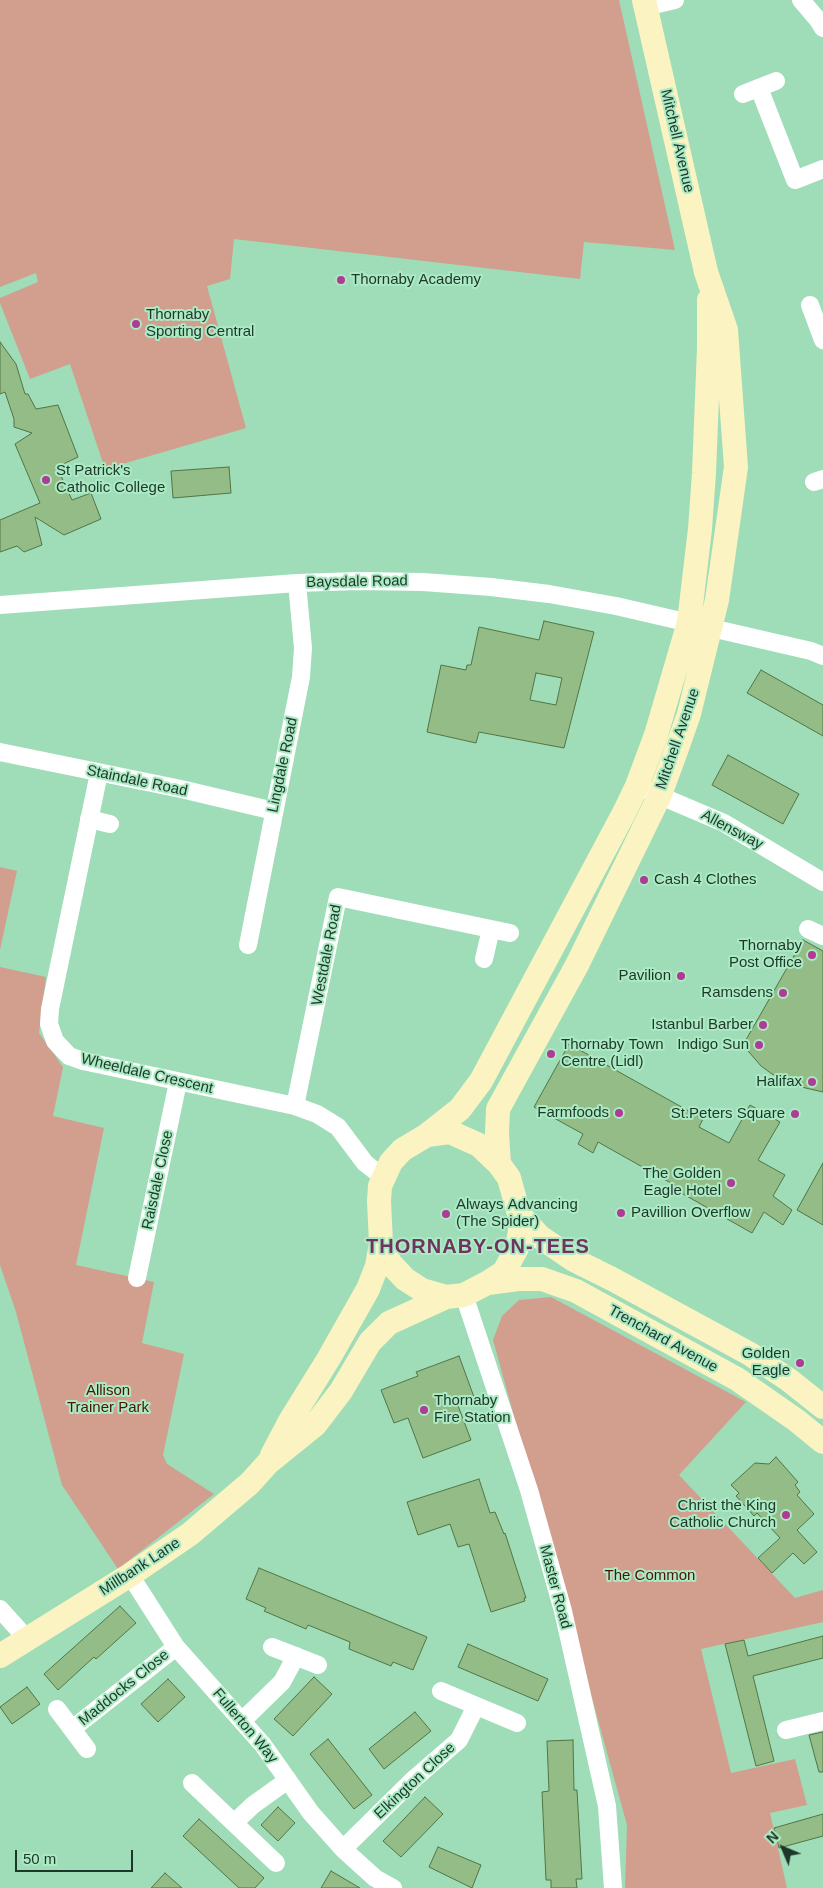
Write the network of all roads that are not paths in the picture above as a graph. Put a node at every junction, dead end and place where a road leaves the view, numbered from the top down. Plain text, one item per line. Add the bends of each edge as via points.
1 (675, 0) edge
2 (800, 0) edge
3 (645, 4) edge
4 (823, 28) edge
5 (776, 81) dead end
6 (760, 88) junction
7 (743, 94) dead end
8 (823, 169) edge
9 (709, 282) junction
10 (810, 305) dead end
11 (821, 329) edge
12 (297, 583) junction
13 (0, 605) edge
14 (700, 625) junction
15 (823, 656) edge
16 (0, 752) edge
17 (99, 773) junction
18 (636, 786) junction
19 (659, 797) junction
20 (274, 811) junction
21 (91, 812) junction
22 (110, 824) dead end
23 (823, 882) edge
24 (491, 930) junction
25 (510, 933) dead end
26 (248, 945) dead end
27 (484, 959) dead end
28 (178, 1082) junction
29 (295, 1106) junction
30 (427, 1135) junction
31 (499, 1164) junction
32 (384, 1178) junction
33 (519, 1214) junction
34 (382, 1243) junction
35 (137, 1278) dead end
36 (487, 1283) junction
37 (455, 1296) junction
38 (750, 1354) junction
39 (737, 1379) junction
40 (823, 1407) edge
41 (823, 1442) edge
42 (268, 1463) junction
43 (130, 1575) junction
44 (0, 1610) edge
45 (27, 1639) junction
46 (176, 1647) junction
47 (272, 1647) dead end
48 (0, 1656) edge
49 (296, 1656) junction
50 (318, 1665) dead end
51 (441, 1691) dead end
52 (476, 1706) junction
53 (57, 1709) dead end
54 (823, 1721) edge
55 (242, 1722) junction
56 (517, 1723) dead end
57 (72, 1729) junction
58 (786, 1730) dead end
59 (87, 1749) dead end
60 (288, 1780) junction
61 (192, 1783) dead end
62 (234, 1823) junction
63 (343, 1849) junction
64 (276, 1863) dead end
65 (392, 1888) edge
66 (613, 1888) edge

1 - 3 street
2 - 4 street
3 - 9 street, Mitchell Avenue
5 - 6 street
6 - 7 street
6 - 8 street via 795,180
9 - 14 street, Mitchell Avenue via 700,529
9 - 14 street, Mitchell Avenue via 726,330 736,466 717,600
10 - 11 street
12 - 13 street, Baysdale Road
12 - 14 street, Baysdale Road via 423,582 491,587 568,598
12 - 20 street, Lingdale Road via 303,648 301,677
14 - 15 street, Baysdale Road
14 - 18 street, Mitchell Avenue
14 - 19 street, Mitchell Avenue via 689,714
16 - 17 street, Staindale Road
17 - 20 street, Staindale Road
17 - 21 street, Wheeldale Crescent
18 - 19 street, Allensway
18 - 30 street, Mitchell Avenue via 481,1081 460,1109
19 - 23 street, Allensway via 724,823
19 - 31 street, Mitchell Avenue via 577,964 498,1109
20 - 26 street, Lingdale Road
21 - 22 street
21 - 28 street, Wheeldale Crescent via 50,1009 51,1032 61,1049 76,1059
24 - 25 street, Westdale Road
24 - 27 street
24 - 29 street, Westdale Road via 338,897
28 - 29 street, Wheeldale Crescent
28 - 35 street, Raisdale Close
29 - 32 street, Wheeldale Crescent via 338,1127 365,1163
30 - 31 street, Mitchell Avenue via 450,1132 466,1138 479,1145
30 - 32 street, Mitchell Avenue via 402,1150 391,1162
31 - 33 street, Mitchell Avenue via 509,1178
32 - 34 street, Mitchell Avenue via 378,1201
33 - 36 street, Mitchell Avenue via 517,1248 504,1272
33 - 38 street, Trenchard Avenue via 540,1237 574,1260
34 - 37 street, Mitchell Avenue via 390,1262 405,1279 422,1290
34 - 42 street, Millbank Lane via 368,1289
36 - 37 street, Mitchell Avenue
36 - 39 street, Trenchard Avenue via 542,1279 576,1291
37 - 42 street, Millbank Lane via 389,1323 370,1342 341,1392 315,1425
37 - 66 street, Master Road via 529,1490 563,1611 607,1806
38 - 39 street
38 - 40 street, Trenchard Avenue
39 - 41 street, Trenchard Avenue
42 - 43 street, Millbank Lane via 250,1483 190,1534
43 - 45 street, Millbank Lane
43 - 46 street, Fullerton Way
44 - 45 street
45 - 48 street, Millbank Lane
46 - 55 street, Fullerton Way
46 - 57 street, Maddocks Close
47 - 49 street
49 - 50 street
49 - 55 street via 282,1682
51 - 52 street
52 - 56 street
52 - 63 street, Elkington Close via 459,1740 414,1778
53 - 57 street, Maddocks Close
54 - 58 street
55 - 60 street, Fullerton Way via 264,1745
57 - 59 street, Maddocks Close
60 - 62 street via 252,1804
60 - 63 street, Fullerton Way via 311,1813
61 - 62 street
62 - 64 street
63 - 65 street, Fullerton Way via 375,1878

